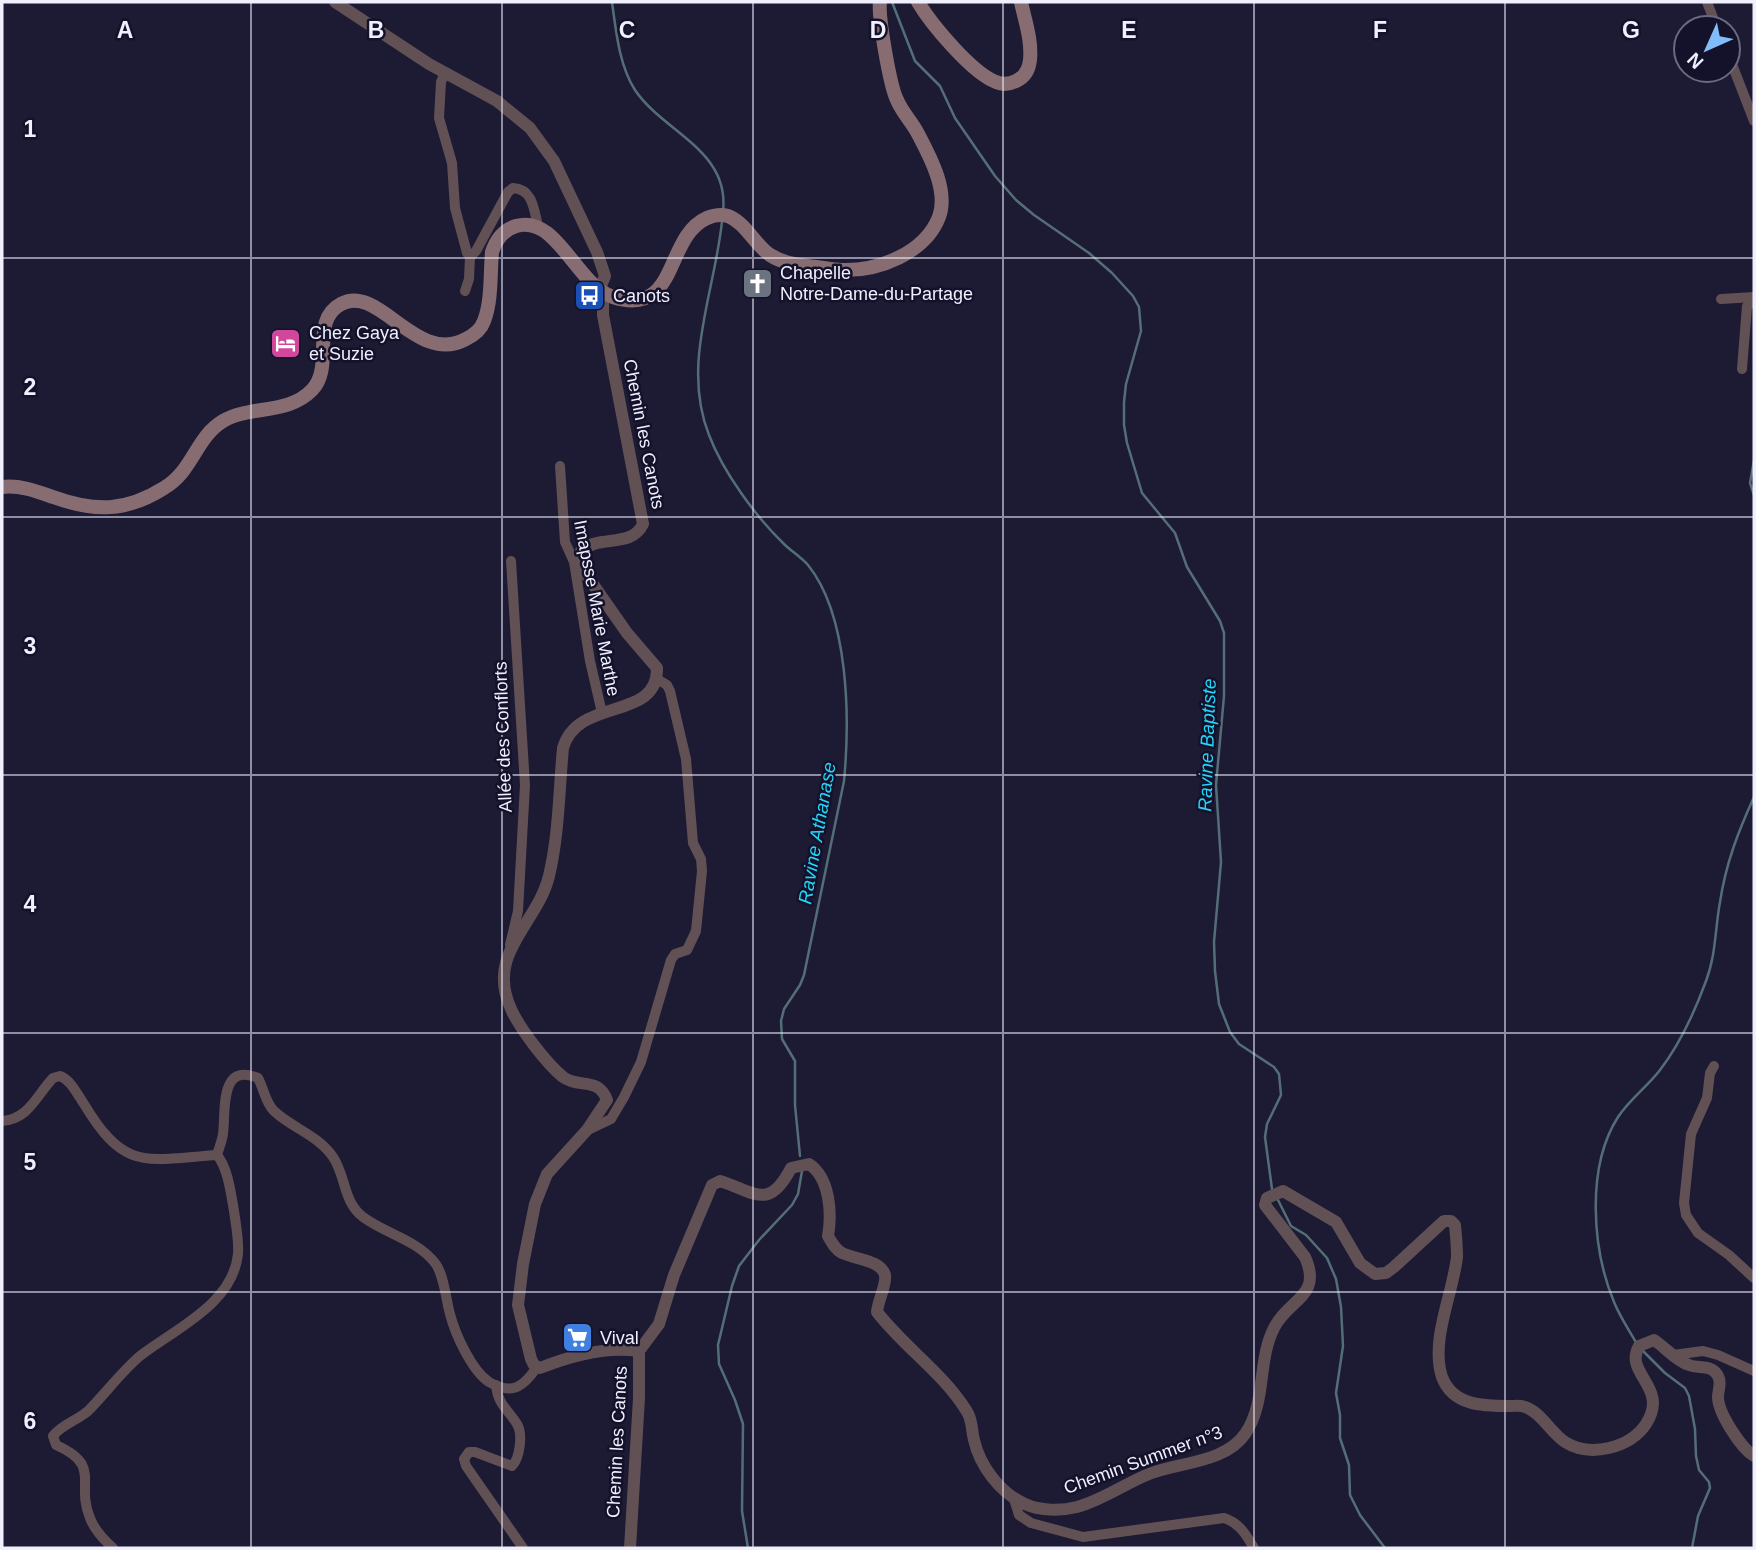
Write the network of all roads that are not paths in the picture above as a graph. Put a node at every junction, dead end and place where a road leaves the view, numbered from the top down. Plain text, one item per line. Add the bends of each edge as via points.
1 (335, 2) edge
2 (880, 2) edge
3 (918, 2) edge
4 (1021, 2) edge
5 (444, 73) junction
6 (1740, 84) edge
7 (1754, 121) edge
8 (538, 226) junction
9 (470, 257) junction
10 (465, 291) dead end
11 (601, 292) junction
12 (1721, 299) dead end
13 (1754, 299) edge
14 (1742, 369) dead end
15 (560, 466) dead end
16 (2, 487) edge
17 (510, 561) dead end
18 (657, 679) junction
19 (602, 713) junction
20 (509, 952) junction
21 (1714, 1066) dead end
22 (2, 1121) edge
23 (587, 1130) junction
24 (217, 1155) junction
25 (1754, 1279) edge
26 (639, 1351) junction
27 (1674, 1354) junction
28 (537, 1367) junction
29 (1754, 1371) edge
30 (496, 1385) junction
31 (1754, 1456) edge
32 (1014, 1499) junction
33 (113, 1548) edge
34 (523, 1548) edge
35 (630, 1548) edge
36 (1254, 1548) edge

1 - 5 street
2 - 11 main road via 897,102 917,132 940,185 942,204 932,232 887,263 842,271 790,264 772,256 728,216 715,215 688,232 652,296 630,301
3 - 4 main road via 939,32 981,72 1008,85 1025,76 1029,68 1030,47
5 - 9 street via 439,118 452,163 457,216
5 - 11 street via 510,110 544,145 597,252 604,276
6 - 7 street
8 - 9 street via 529,196 513,188
8 - 11 main road
8 - 16 main road via 512,227 495,243 486,318 476,332 460,342 439,344 419,338 366,303 342,303 325,322 322,373 312,390 291,404 223,421 202,441 178,479 152,495 103,509 32,489
9 - 10 street
11 - 18 street, Chemin les Canots via 643,524 631,538 587,545 581,551 581,562 627,633 657,668
12 - 13 street
13 - 14 street via 1747,306
15 - 19 street, Imapsse Marie Marthe via 565,542 574,562
17 - 20 street, Allée des Conflorts via 524,785 518,911
18 - 19 street via 654,688 637,701
18 - 23 street via 670,691 686,759 693,843 702,871 696,932 687,950 671,960 641,1062 624,1097 611,1119
19 - 20 street via 583,720 566,738 549,876
20 - 23 street via 503,985 511,1010 528,1036 561,1075 604,1091 607,1100
21 - 25 street via 1707,1098 1690,1134 1686,1215 1698,1233
22 - 24 street via 23,1115 52,1078 60,1076 119,1150 144,1159
23 - 28 street via 547,1174 528,1236 518,1305 530,1359
24 - 30 street via 226,1090 244,1074 258,1078 274,1111 331,1154 355,1209 435,1263 450,1317 471,1363
24 - 33 street via 237,1238 238,1254 229,1281 200,1313 132,1363 86,1413 54,1436 56,1445 75,1454 84,1466 90,1520
26 - 28 street, Chemin les Canots via 600,1352
26 - 32 street via 659,1324 712,1185 720,1181 763,1197 780,1186 791,1168 809,1164 817,1169 827,1193 828,1236 835,1248 884,1271 877,1312 953,1391 974,1426 981,1459
26 - 35 street, Chemin les Canots
27 - 29 street via 1718,1354
27 - 31 street, Chemin Summer n°3 via 1685,1364 1712,1369 1718,1375 1721,1408 1740,1443
27 - 32 street, Chemin Summer n°3 via 1654,1340 1636,1349 1635,1360 1654,1402 1645,1425 1619,1446 1574,1446 1523,1406 1475,1406 1448,1388 1439,1363 1457,1257 1455,1225 1444,1221 1394,1267 1375,1274 1360,1263 1336,1222 1283,1191 1267,1198 1265,1205 1305,1257 1310,1280 1306,1293 1275,1324 1267,1342 1258,1407 1243,1437 1214,1456 1151,1473 1075,1508 1041,1510
28 - 30 street via 519,1387
30 - 34 street via 503,1407 518,1425 518,1458 512,1466 475,1452 464,1458
32 - 36 street via 1019,1515 1031,1523 1083,1537 1224,1518 1241,1528

